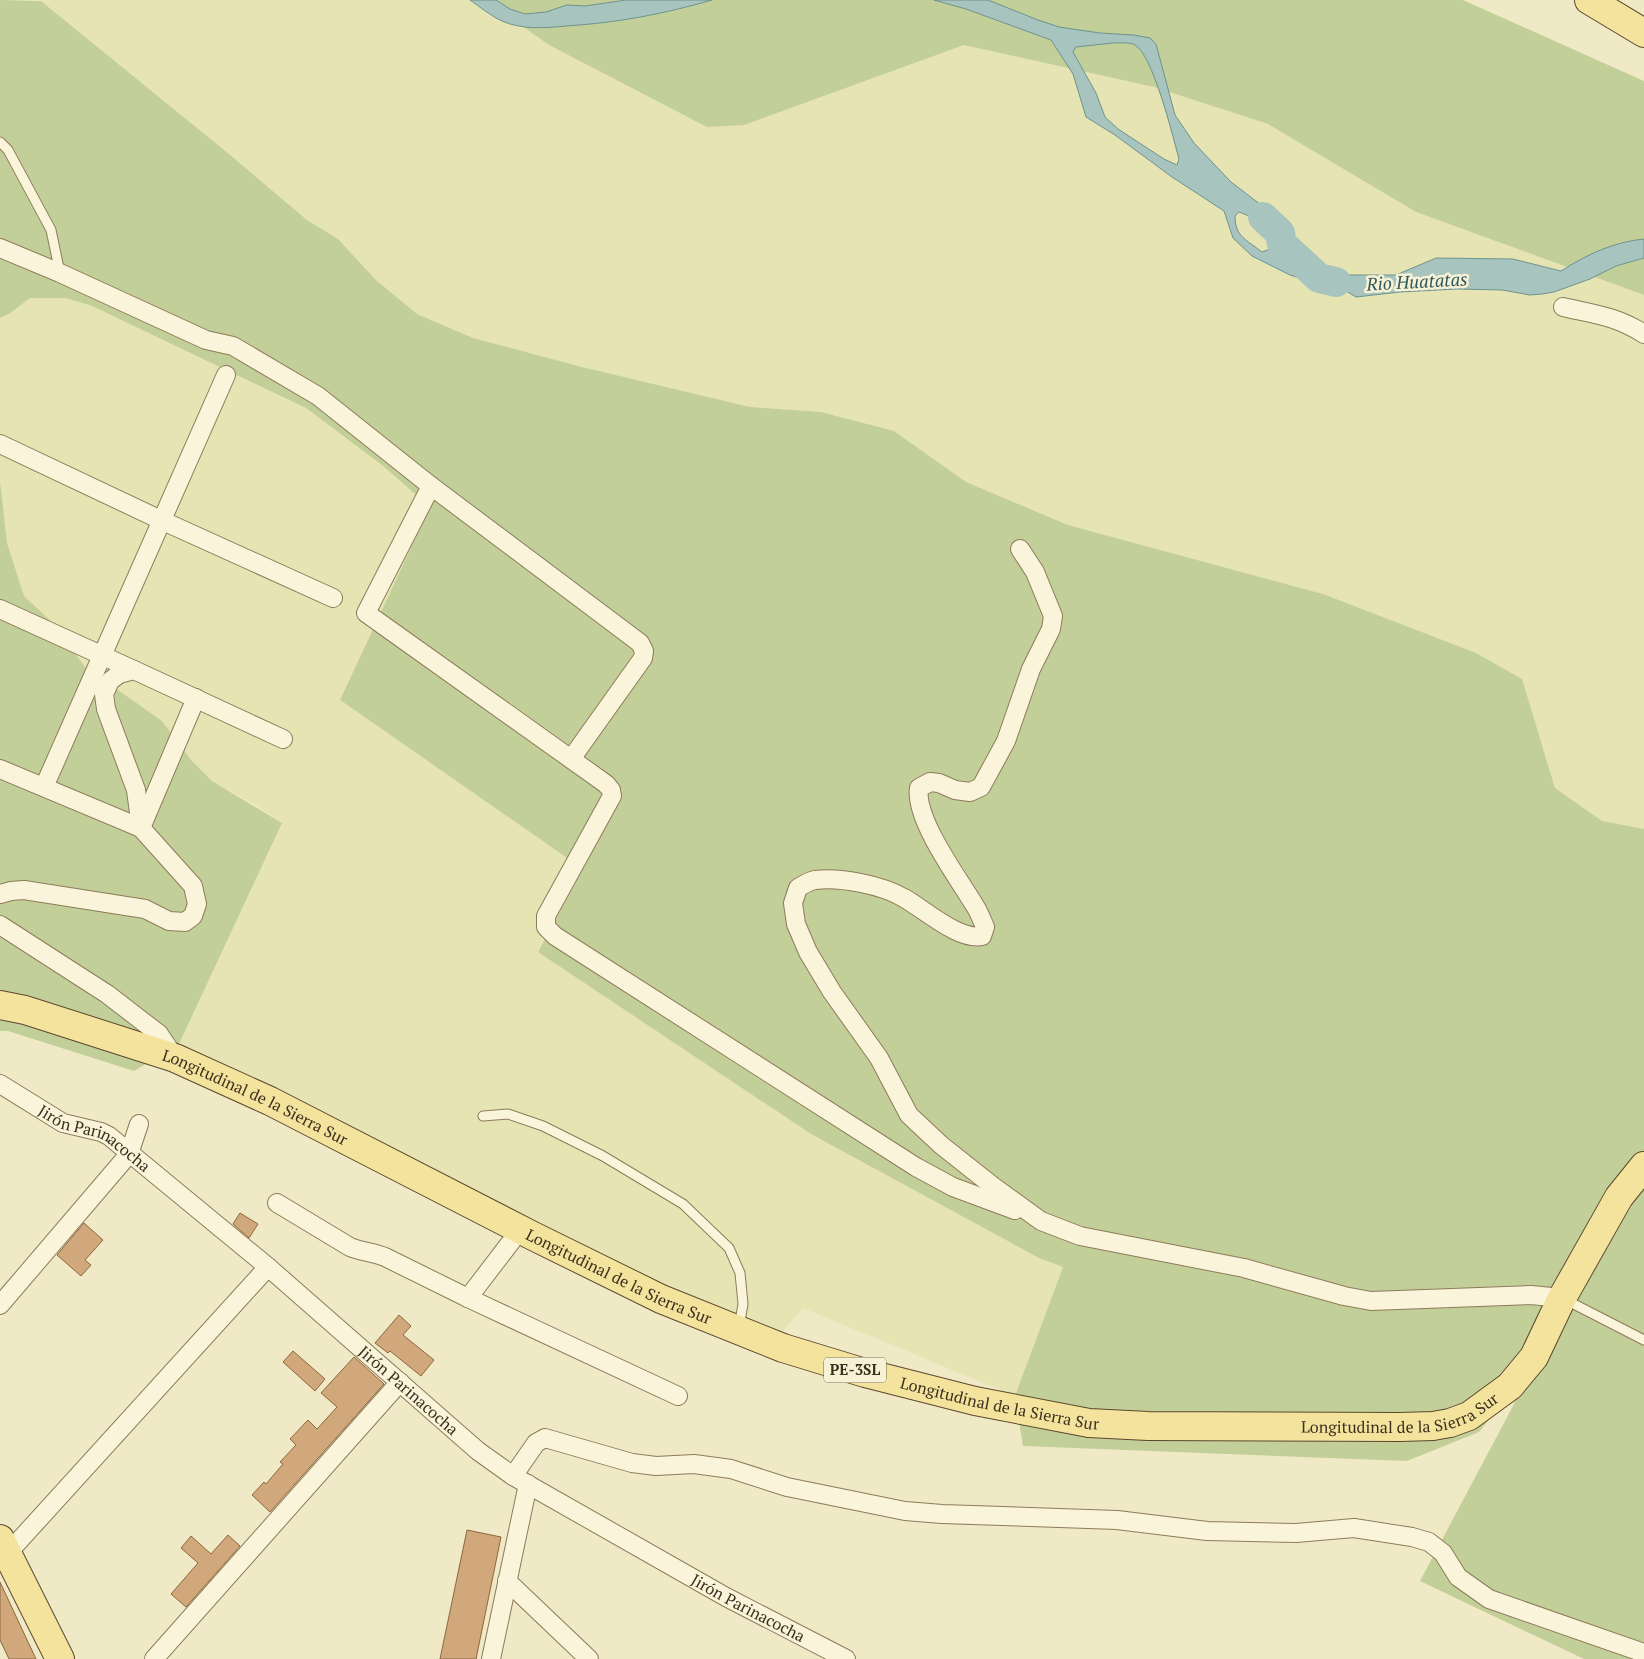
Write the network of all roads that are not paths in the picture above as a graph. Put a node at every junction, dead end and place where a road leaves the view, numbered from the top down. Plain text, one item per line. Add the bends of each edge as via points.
1 (1589, 0) edge
2 (1644, 33) edge
3 (0, 142) edge
4 (0, 248) edge
5 (60, 273) junction
6 (1562, 307) dead end
7 (1644, 334) edge
8 (226, 375) dead end
9 (0, 444) edge
10 (431, 486) junction
11 (163, 521) junction
12 (1020, 549) dead end
13 (333, 598) dead end
14 (0, 609) edge
15 (103, 655) junction
16 (134, 670) junction
17 (196, 698) junction
18 (283, 739) dead end
19 (571, 759) junction
20 (0, 769) edge
21 (44, 787) junction
22 (141, 828) junction
23 (0, 894) edge
24 (0, 925) edge
25 (0, 1005) edge
26 (174, 1058) junction
27 (0, 1084) edge
28 (483, 1116) dead end
29 (139, 1124) dead end
30 (129, 1154) junction
31 (1644, 1166) edge
32 (277, 1203) dead end
33 (1036, 1218) junction
34 (520, 1230) junction
35 (268, 1267) junction
36 (468, 1298) junction
37 (1562, 1298) junction
38 (0, 1305) edge
39 (738, 1330) junction
40 (1644, 1340) edge
41 (400, 1382) junction
42 (678, 1396) dead end
43 (512, 1476) junction
44 (528, 1484) junction
45 (4, 1546) edge
46 (507, 1581) junction
47 (1644, 1653) edge
48 (60, 1659) edge
49 (154, 1659) edge
50 (491, 1659) edge
51 (589, 1659) edge
52 (846, 1659) edge

1 - 2 main road
3 - 5 lane via 8,150 51,230
4 - 5 street
5 - 10 street via 206,340 233,346 318,396
6 - 7 street via 1614,318
8 - 11 street
9 - 11 street
10 - 19 street via 366,613
10 - 19 street via 640,643 643,658
11 - 13 street
11 - 15 street
12 - 33 street via 1035,572 1053,616 1051,630 1031,668 1006,740 981,787 970,792 930,782 919,788 918,798 947,864 976,907 985,927 982,936 974,938 955,930 903,897 836,879 813,880 798,888 793,903 796,924 808,952 879,1058 909,1115 941,1145
14 - 15 street
15 - 16 street
15 - 21 street
16 - 17 street
16 - 22 street via 119,674 110,681 104,694 106,709 136,790
17 - 18 street
17 - 22 street
19 - 33 street via 606,784 612,796 546,916 546,927 555,936 916,1167 954,1187
20 - 21 street
21 - 22 street
22 - 23 street via 193,886 197,904 193,916 184,922 169,921 145,909 24,890
24 - 26 street via 114,1000 159,1034
25 - 26 main road, Longitudinal de la Sierra Sur / PE-3SL via 25,1010
26 - 34 main road, Longitudinal de la Sierra Sur / PE-3SL via 270,1101
27 - 30 street, Jirón Parinacocha via 63,1123 109,1136
28 - 39 lane via 508,1114 543,1126 603,1156 683,1204 729,1248 740,1274 743,1304
29 - 30 street
30 - 35 street, Jirón Parinacocha
30 - 38 street
31 - 37 main road, Longitudinal de la Sierra Sur / PE-3SL via 1619,1197
32 - 36 street via 350,1247 385,1257
33 - 37 street via 1080,1236 1244,1268 1371,1301 1531,1295
34 - 36 street
34 - 39 main road, Longitudinal de la Sierra Sur / PE-3SL via 661,1299
35 - 41 street, Jirón Parinacocha
35 - 45 street
36 - 42 street
37 - 39 main road, Longitudinal de la Sierra Sur / PE-3SL via 1534,1357 1510,1386 1470,1416 1433,1426 1148,1426 1089,1422 917,1388 783,1348
37 - 40 lane
41 - 43 street, Jirón Parinacocha via 478,1451
41 - 49 street
43 - 44 street, Jirón Parinacocha
43 - 47 street via 536,1443 545,1438 632,1463 656,1466 694,1464 731,1469 787,1487 905,1511 1116,1520 1207,1530 1296,1533 1354,1528 1381,1531 1429,1542 1443,1554 1458,1577 1489,1599
44 - 46 street
44 - 52 street, Jirón Parinacocha via 726,1597
45 - 48 main road
46 - 50 street
46 - 51 street

